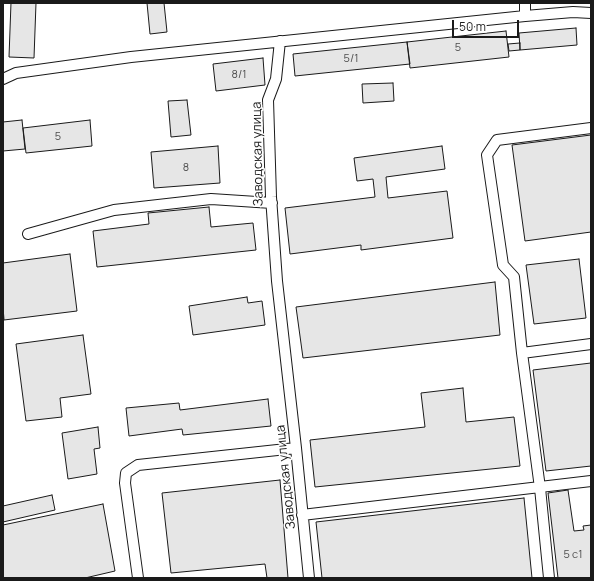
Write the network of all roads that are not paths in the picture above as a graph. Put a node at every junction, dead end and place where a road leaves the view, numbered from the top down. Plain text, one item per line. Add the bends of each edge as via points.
1 (525, 3) edge
2 (591, 13) edge
3 (525, 16) junction
4 (280, 41) junction
5 (3, 79) edge
6 (591, 128) edge
7 (272, 203) junction
8 (28, 234) dead end
9 (591, 344) edge
10 (522, 352) junction
11 (296, 448) junction
12 (591, 482) edge
13 (540, 488) junction
14 (302, 515) junction
15 (138, 578) edge
16 (309, 578) edge
17 (549, 578) edge

1 - 3 street
2 - 3 street
3 - 4 street
4 - 5 street via 123,58 16,73
4 - 7 street, Заводская улица via 276,79 268,100
6 - 10 street via 497,140 487,155 503,265 514,277
7 - 8 street via 211,199 114,210
7 - 11 street, Заводская улица via 277,281
9 - 10 street
10 - 13 street
11 - 14 street, Заводская улица
11 - 15 street via 138,465 126,473 125,483
12 - 13 street
13 - 14 street
13 - 17 street
14 - 16 street, Заводская улица

